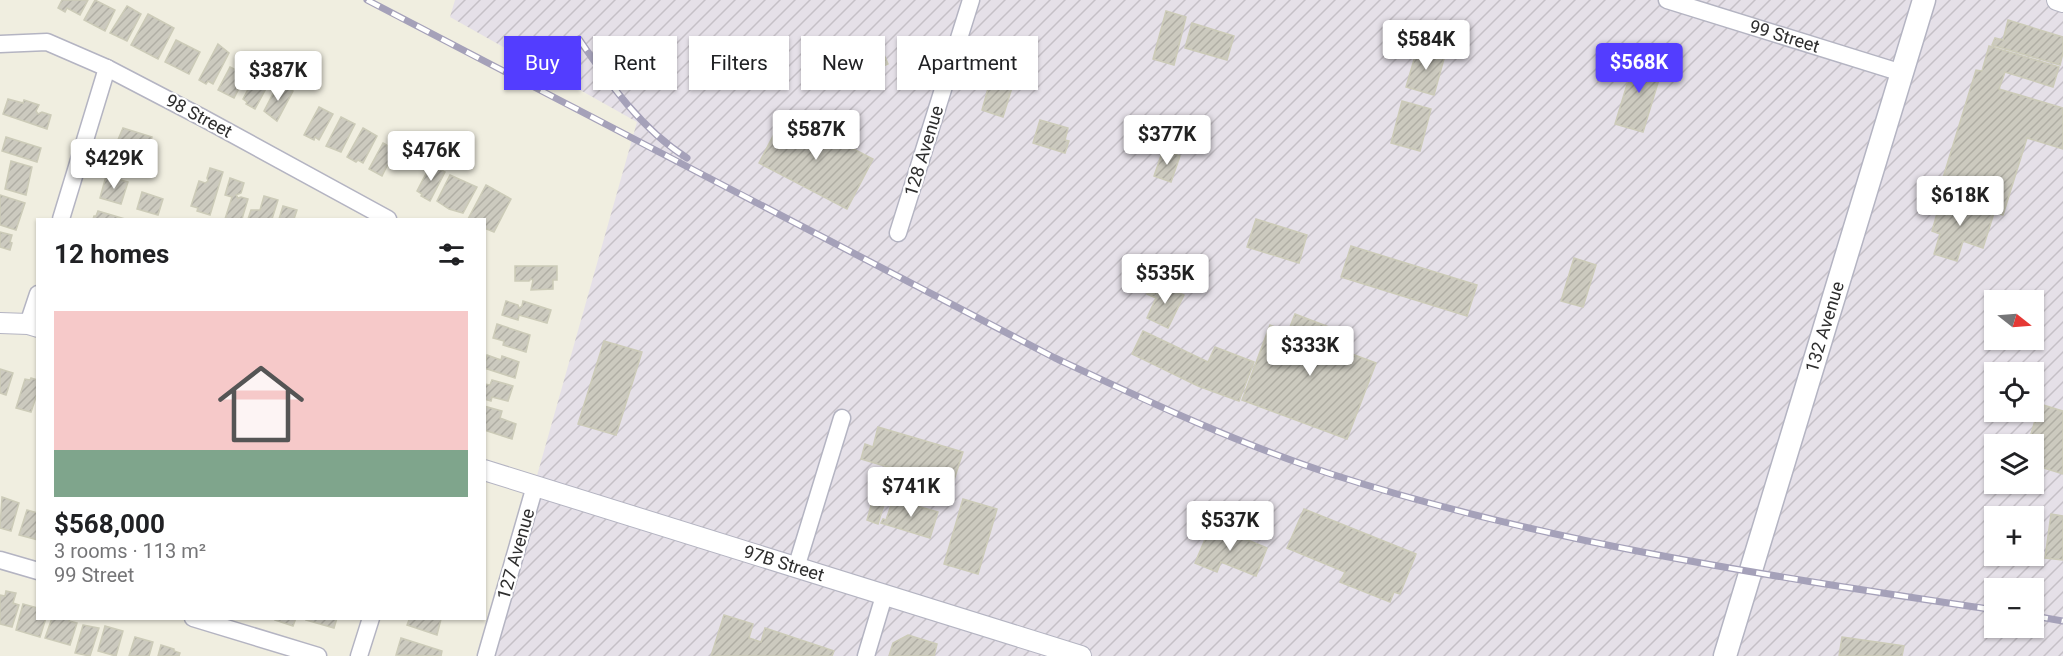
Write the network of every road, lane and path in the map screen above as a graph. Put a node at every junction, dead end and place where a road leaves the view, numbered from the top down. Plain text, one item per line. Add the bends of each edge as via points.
1 (971, 0) edge
2 (1666, 0) edge
3 (1924, 0) edge
4 (2057, 0) edge
5 (2063, 2) edge
6 (0, 44) edge
7 (107, 68) junction
8 (1902, 73) junction
9 (60, 218) edge
10 (386, 218) edge
11 (898, 233) dead end
12 (36, 306) edge
13 (0, 323) edge
14 (33, 325) edge
15 (842, 417) dead end
16 (486, 471) edge
17 (535, 486) junction
18 (0, 560) edge
19 (796, 568) junction
20 (36, 571) edge
21 (884, 596) junction
22 (200, 620) edge
23 (370, 620) edge
24 (318, 656) edge
25 (359, 656) edge
26 (486, 656) edge
27 (866, 656) edge
28 (1081, 656) edge
29 (1725, 656) edge

1 - 11 street, 128 Avenue
2 - 8 street, 99 Street
3 - 8 main road, 132 Avenue
4 - 5 street
6 - 7 street, 98 Street via 47,42
7 - 9 street
7 - 10 street, 98 Street
8 - 29 main road, 132 Avenue
12 - 14 street
13 - 14 street
15 - 19 street
16 - 17 street, 97B Street
17 - 19 street, 97B Street
17 - 26 street, 127 Avenue
18 - 20 street
19 - 21 street, 97B Street
21 - 27 street
21 - 28 street, 97B Street
22 - 24 street
23 - 25 street

